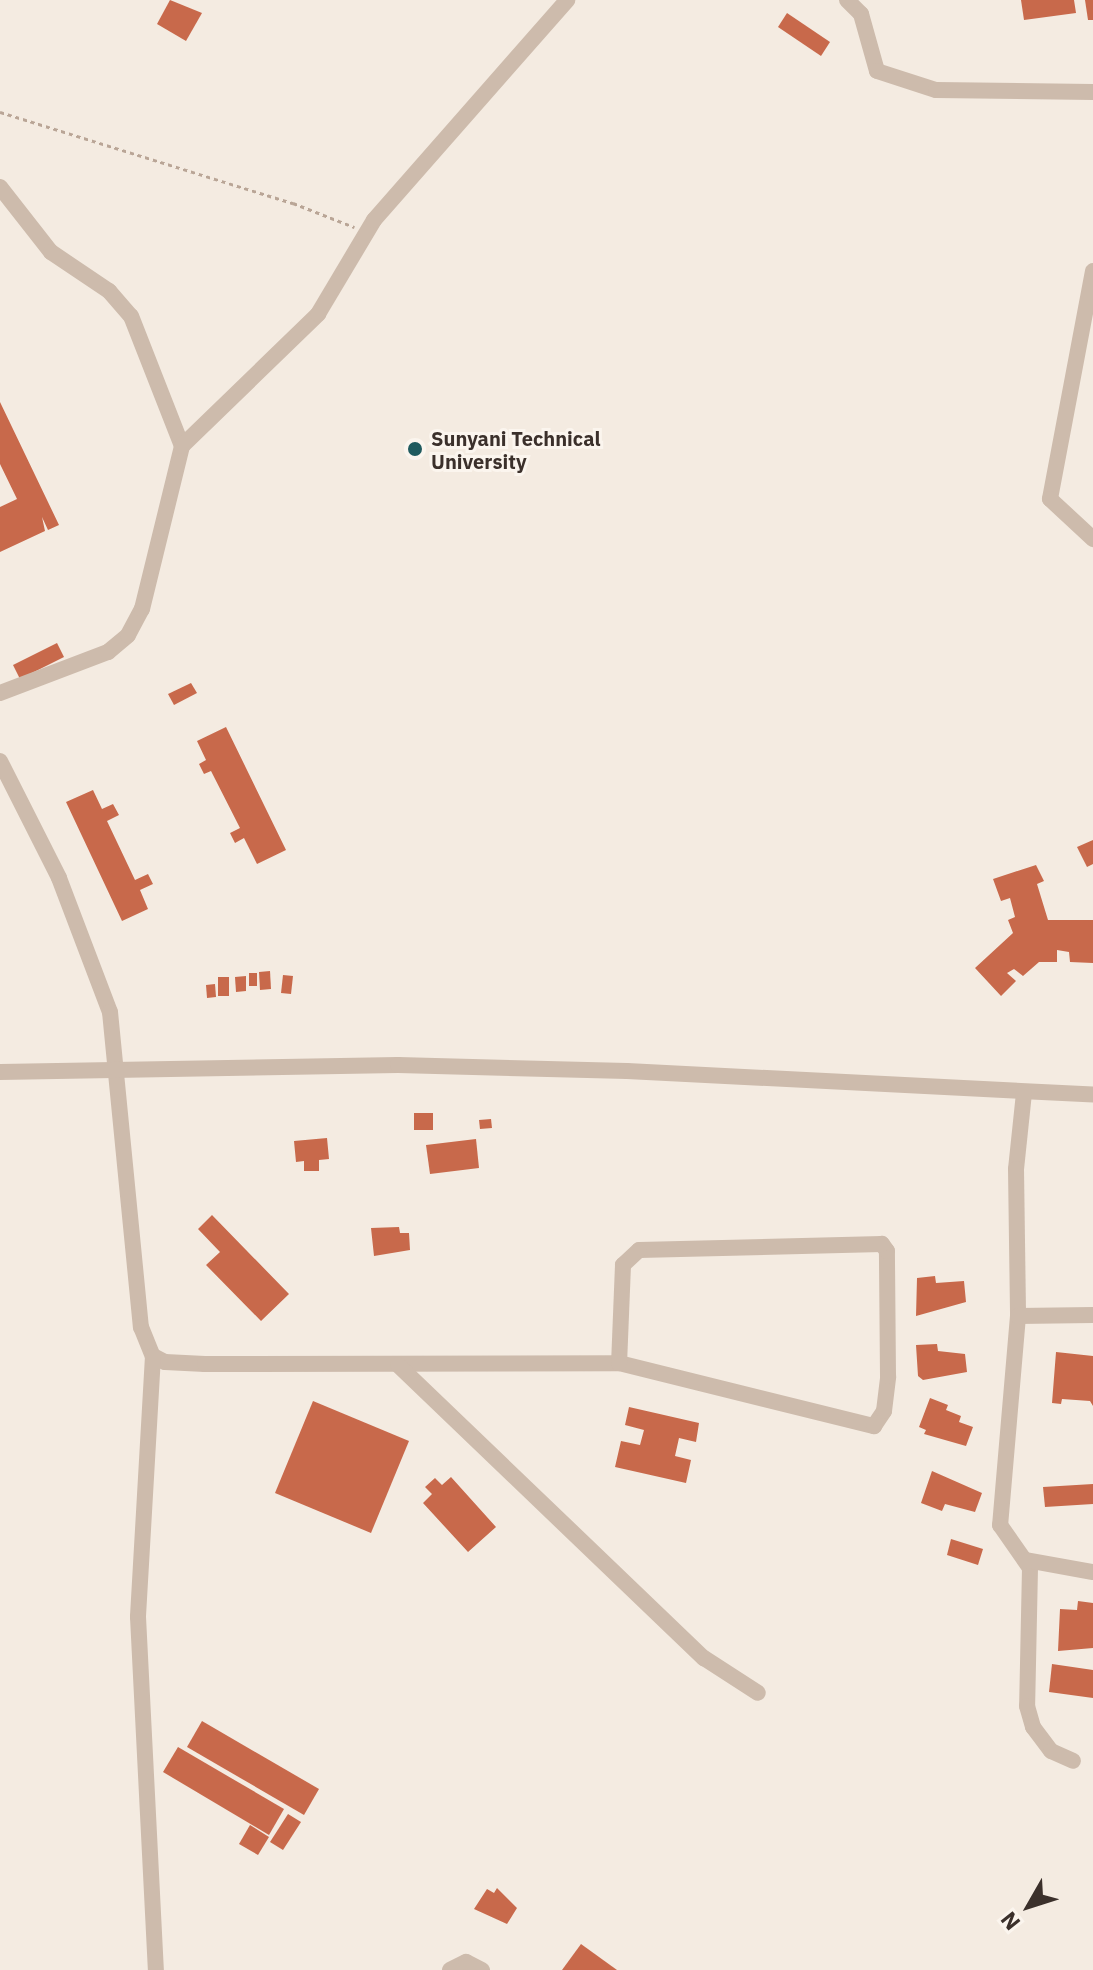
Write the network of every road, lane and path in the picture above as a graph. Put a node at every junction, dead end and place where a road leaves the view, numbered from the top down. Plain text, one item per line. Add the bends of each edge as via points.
1 (567, 0) edge
2 (847, 0) edge
3 (1093, 92) edge
4 (0, 112) edge
5 (0, 187) edge
6 (367, 233) junction
7 (1093, 271) edge
8 (182, 446) junction
9 (1093, 539) edge
10 (0, 693) edge
11 (0, 761) edge
12 (8, 789) edge
13 (0, 1072) edge
14 (119, 1073) junction
15 (1024, 1093) junction
16 (1093, 1095) edge
17 (1093, 1315) edge
18 (1018, 1316) junction
19 (153, 1356) junction
20 (619, 1363) junction
21 (398, 1365) junction
22 (1026, 1560) junction
23 (1093, 1572) edge
24 (758, 1693) dead end
25 (1073, 1761) dead end
26 (156, 1970) edge
27 (450, 1970) edge
28 (482, 1970) edge

1 - 6 street
2 - 3 street via 861,14 877,71 936,90
4 - 6 path via 293,203
5 - 8 street via 51,252 109,291 131,316
6 - 8 street via 318,314
7 - 9 street via 1050,499
8 - 10 street via 137,623 108,652
11 - 12 street
12 - 14 street via 89,949 110,1012
13 - 14 street
14 - 15 street via 444,1066
14 - 19 street via 141,1327
15 - 16 street
15 - 18 street via 1016,1169
17 - 18 street
18 - 22 street via 1000,1525
19 - 21 street via 179,1363
19 - 26 street via 138,1617
20 - 20 street via 874,1426 884,1411 888,1376 887,1251 882,1244 639,1250 623,1265
20 - 21 street
21 - 24 street via 693,1648
22 - 23 street
22 - 25 street via 1031,1594 1027,1706 1042,1742
27 - 28 street via 466,1962

